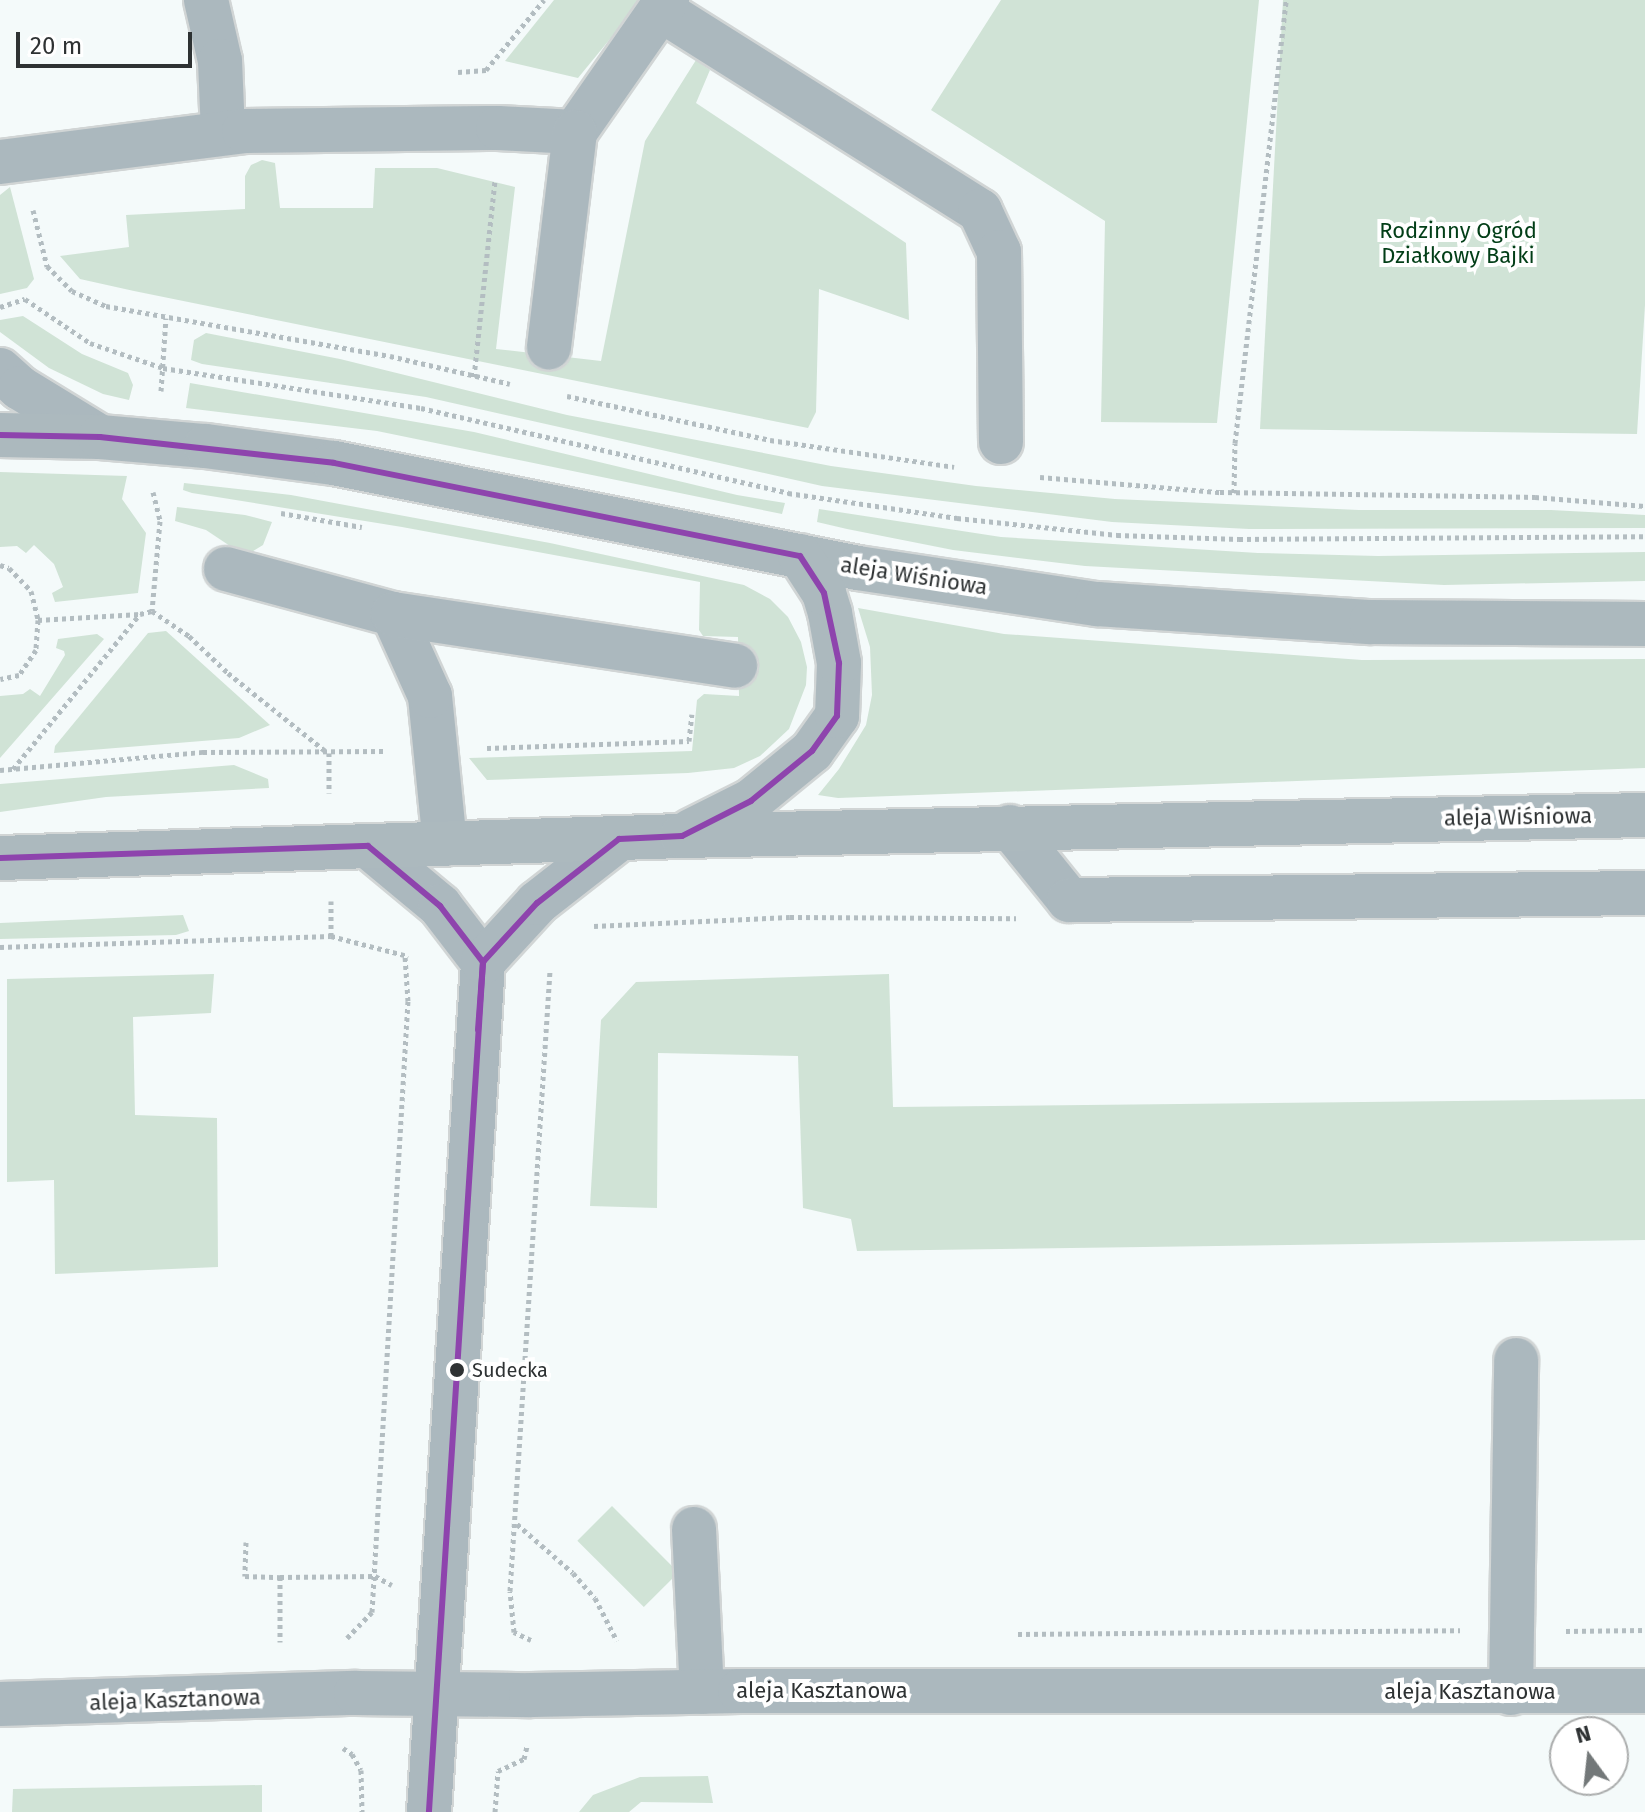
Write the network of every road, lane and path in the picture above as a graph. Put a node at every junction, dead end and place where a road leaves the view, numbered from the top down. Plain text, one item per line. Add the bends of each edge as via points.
1 (206, 0) edge
2 (544, 0) edge
3 (1286, 0) edge
4 (664, 5) edge
5 (497, 57) dead end
6 (498, 128) junction
7 (575, 132) junction
8 (223, 133) junction
9 (0, 162) edge
10 (30, 197) dead end
11 (0, 307) edge
12 (166, 318) junction
13 (549, 347) dead end
14 (163, 368) junction
15 (0, 370) edge
16 (474, 377) junction
17 (514, 385) dead end
18 (559, 395) dead end
19 (160, 401) dead end
20 (0, 435) edge
21 (100, 437) junction
22 (1013, 459) joint
23 (964, 469) dead end
24 (154, 483) dead end
25 (1234, 493) junction
26 (1645, 506) edge
27 (1645, 536) edge
28 (800, 556) junction
29 (0, 565) edge
30 (9, 568) junction
31 (226, 569) dead end
32 (0, 574) edge
33 (152, 611) junction
34 (140, 614) junction
35 (393, 614) junction
36 (38, 620) junction
37 (1645, 624) edge
38 (735, 666) dead end
39 (0, 679) edge
40 (329, 753) junction
41 (13, 769) junction
42 (0, 770) edge
43 (329, 793) dead end
44 (1645, 815) edge
45 (1010, 827) junction
46 (682, 836) junction
47 (619, 839) junction
48 (445, 844) junction
49 (368, 846) junction
50 (0, 858) edge
51 (331, 890) dead end
52 (1645, 893) edge
53 (331, 936) junction
54 (0, 947) edge
55 (405, 956) junction
56 (417, 957) dead end
57 (483, 962) junction
58 (550, 968) dead end
59 (1516, 1360) dead end
60 (517, 1524) junction
61 (694, 1529) dead end
62 (246, 1542) dead end
63 (375, 1576) junction
64 (280, 1577) junction
65 (392, 1585) dead end
66 (502, 1590) dead end
67 (510, 1591) junction
68 (617, 1642) dead end
69 (343, 1650) dead end
70 (280, 1651) dead end
71 (532, 1653) dead end
72 (1645, 1691) edge
73 (702, 1692) junction
74 (1511, 1693) junction
75 (435, 1695) junction
76 (0, 1704) edge
77 (531, 1733) dead end
78 (334, 1742) dead end
79 (362, 1812) edge
80 (429, 1812) edge
81 (495, 1812) edge

1 - 8 street via 220,61
2 - 5 path
3 - 25 path via 1235,443
4 - 7 street
4 - 22 street via 980,211 999,252
6 - 7 street
6 - 8 street
6 - 16 path
7 - 13 street
8 - 9 street
10 - 12 path via 47,266 72,291 106,306
11 - 14 path via 25,299 90,343
12 - 14 path
12 - 16 path via 390,356
14 - 19 path
14 - 27 path via 421,408 788,493 972,520 1117,535 1239,539
15 - 21 street
16 - 17 path
18 - 23 path via 770,440
20 - 21 main road, aleja Wiśniowa
21 - 28 main road, aleja Wiśniowa via 334,463
22 - 25 path via 1114,486
24 - 33 path via 160,521
25 - 26 path via 1535,497
28 - 37 main road, aleja Wiśniowa via 1097,604 1371,622
28 - 46 main road via 824,593 830,613 839,663 837,716 812,751 751,801
29 - 30 path
30 - 32 path
30 - 36 path via 31,591
31 - 35 street
33 - 34 path
33 - 40 path
34 - 36 path
34 - 41 path
35 - 38 street
35 - 48 street via 430,696
36 - 39 path via 36,650 19,675
40 - 41 path via 203,752
40 - 43 path
41 - 42 path
44 - 45 main road, aleja Wiśniowa
45 - 46 main road, aleja Wiśniowa
45 - 52 street via 1069,900
46 - 47 main road, aleja Wiśniowa
47 - 48 main road, aleja Wiśniowa
47 - 57 street via 537,903
48 - 49 main road, aleja Wiśniowa
49 - 50 main road, aleja Wiśniowa
49 - 57 street via 440,906
51 - 53 path
53 - 54 path
53 - 55 path
55 - 56 path
55 - 63 path via 408,1001
57 - 75 street
58 - 60 path
59 - 74 street
60 - 67 path
60 - 68 path via 595,1598
61 - 73 street
62 - 64 path via 245,1576
63 - 64 path
63 - 65 path
63 - 69 path via 372,1612 344,1641
64 - 70 path
66 - 67 path
67 - 71 path via 514,1632 532,1641
72 - 74 street, aleja Kasztanowa
73 - 74 street, aleja Kasztanowa
73 - 75 street, aleja Kasztanowa
75 - 76 street, aleja Kasztanowa
75 - 80 street
77 - 81 path via 524,1759 498,1771
78 - 79 path via 352,1754 361,1770

